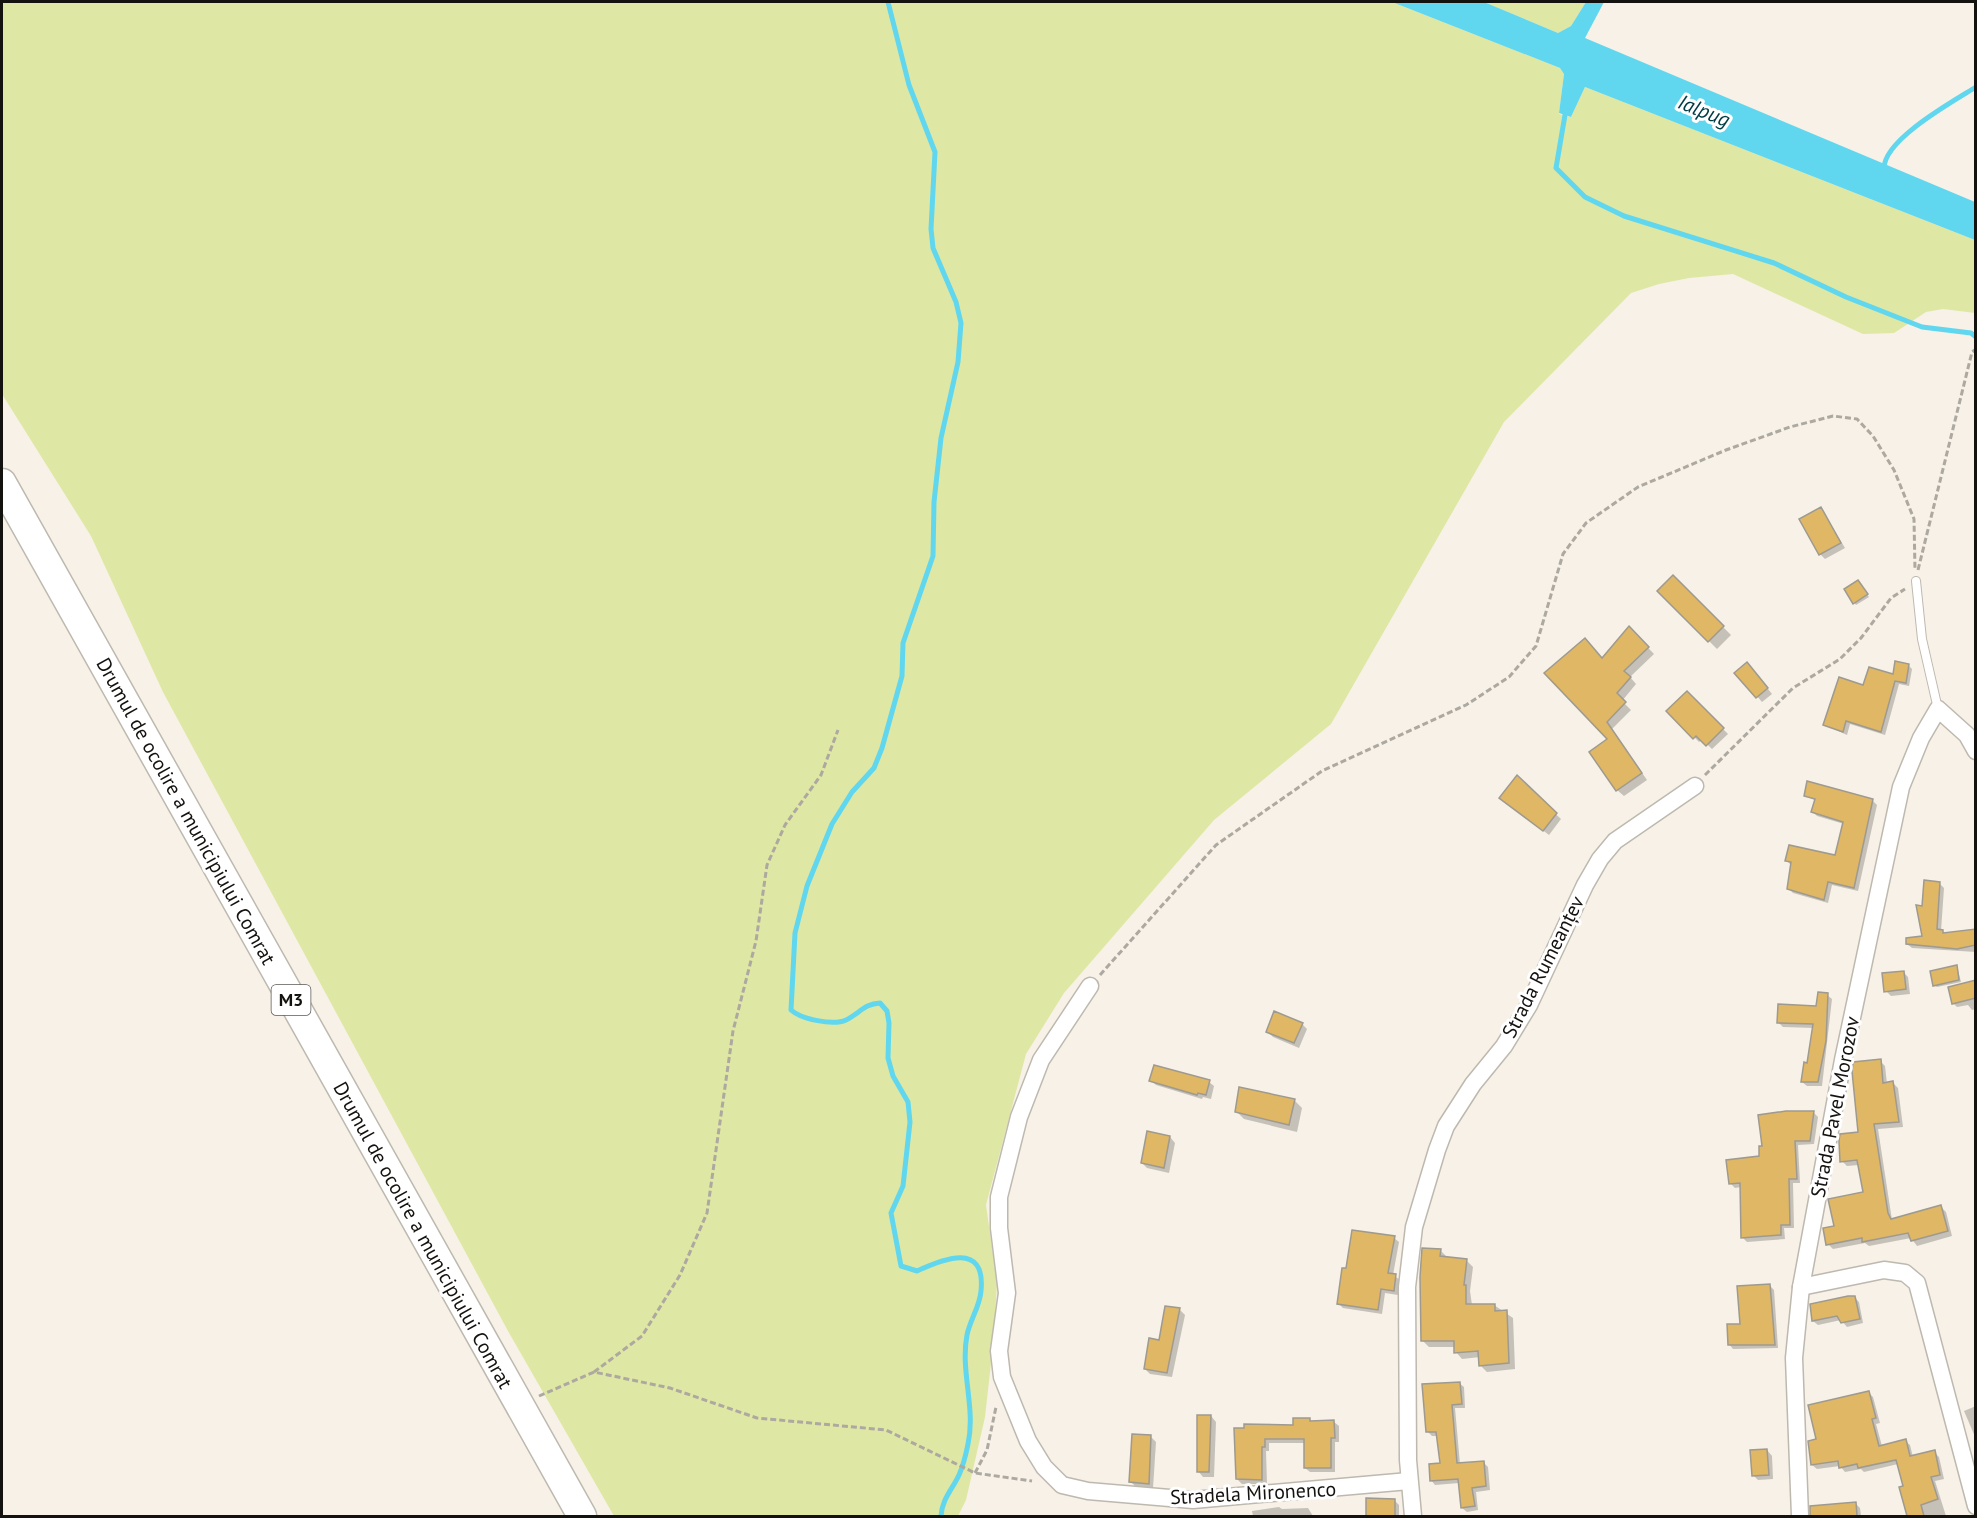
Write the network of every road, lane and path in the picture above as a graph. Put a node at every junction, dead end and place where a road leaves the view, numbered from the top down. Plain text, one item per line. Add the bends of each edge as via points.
1 (1974, 350) edge
2 (2, 483) edge
3 (1916, 580) junction
4 (1938, 709) junction
5 (838, 730) dead end
6 (1976, 751) edge
7 (1695, 786) joint
8 (1090, 986) joint
9 (1801, 1287) junction
10 (594, 1372) junction
11 (1006, 1386) junction
12 (518, 1404) junction
13 (975, 1473) junction
14 (1409, 1481) junction
15 (1062, 1485) junction
16 (1976, 1506) edge
17 (582, 1516) edge
18 (1413, 1516) edge
19 (1800, 1516) edge

1 - 3 path
2 - 12 highway, Drumul de ocolire a municipiului Comrat / M3
3 - 4 lane via 1922,639
3 - 7 path via 1891,598 1840,659 1793,688
3 - 8 path via 1914,519 1894,470 1857,419 1833,416 1790,427 1638,487 1586,523 1563,554 1536,646 1509,677 1466,705 1322,771 1216,845
4 - 6 street via 1967,735
4 - 9 street, Strada Pavel Morozov via 1901,787 1843,1060
5 - 10 path via 821,775 785,825 767,865 756,942 733,1031 707,1213 680,1275 642,1336
7 - 14 street, Strada Rumeanțev via 1615,841 1600,859 1529,1005 1446,1126 1414,1227 1410,1253
8 - 11 street via 1041,1060 1018,1117 999,1197 1007,1293 999,1351
9 - 16 street via 1884,1270 1905,1273 1917,1283
9 - 19 street, Strada Pavel Morozov via 1794,1358
10 - 12 path
10 - 13 path via 670,1388 757,1418 886,1430
11 - 13 path via 997,1399 987,1450
11 - 15 street via 1028,1441 1044,1467
12 - 17 highway, Drumul de ocolire a municipiului Comrat / M3
13 - 15 path
14 - 15 street, Stradela Mironenco via 1193,1500 1124,1496
14 - 18 street, Strada Rumeanțev

